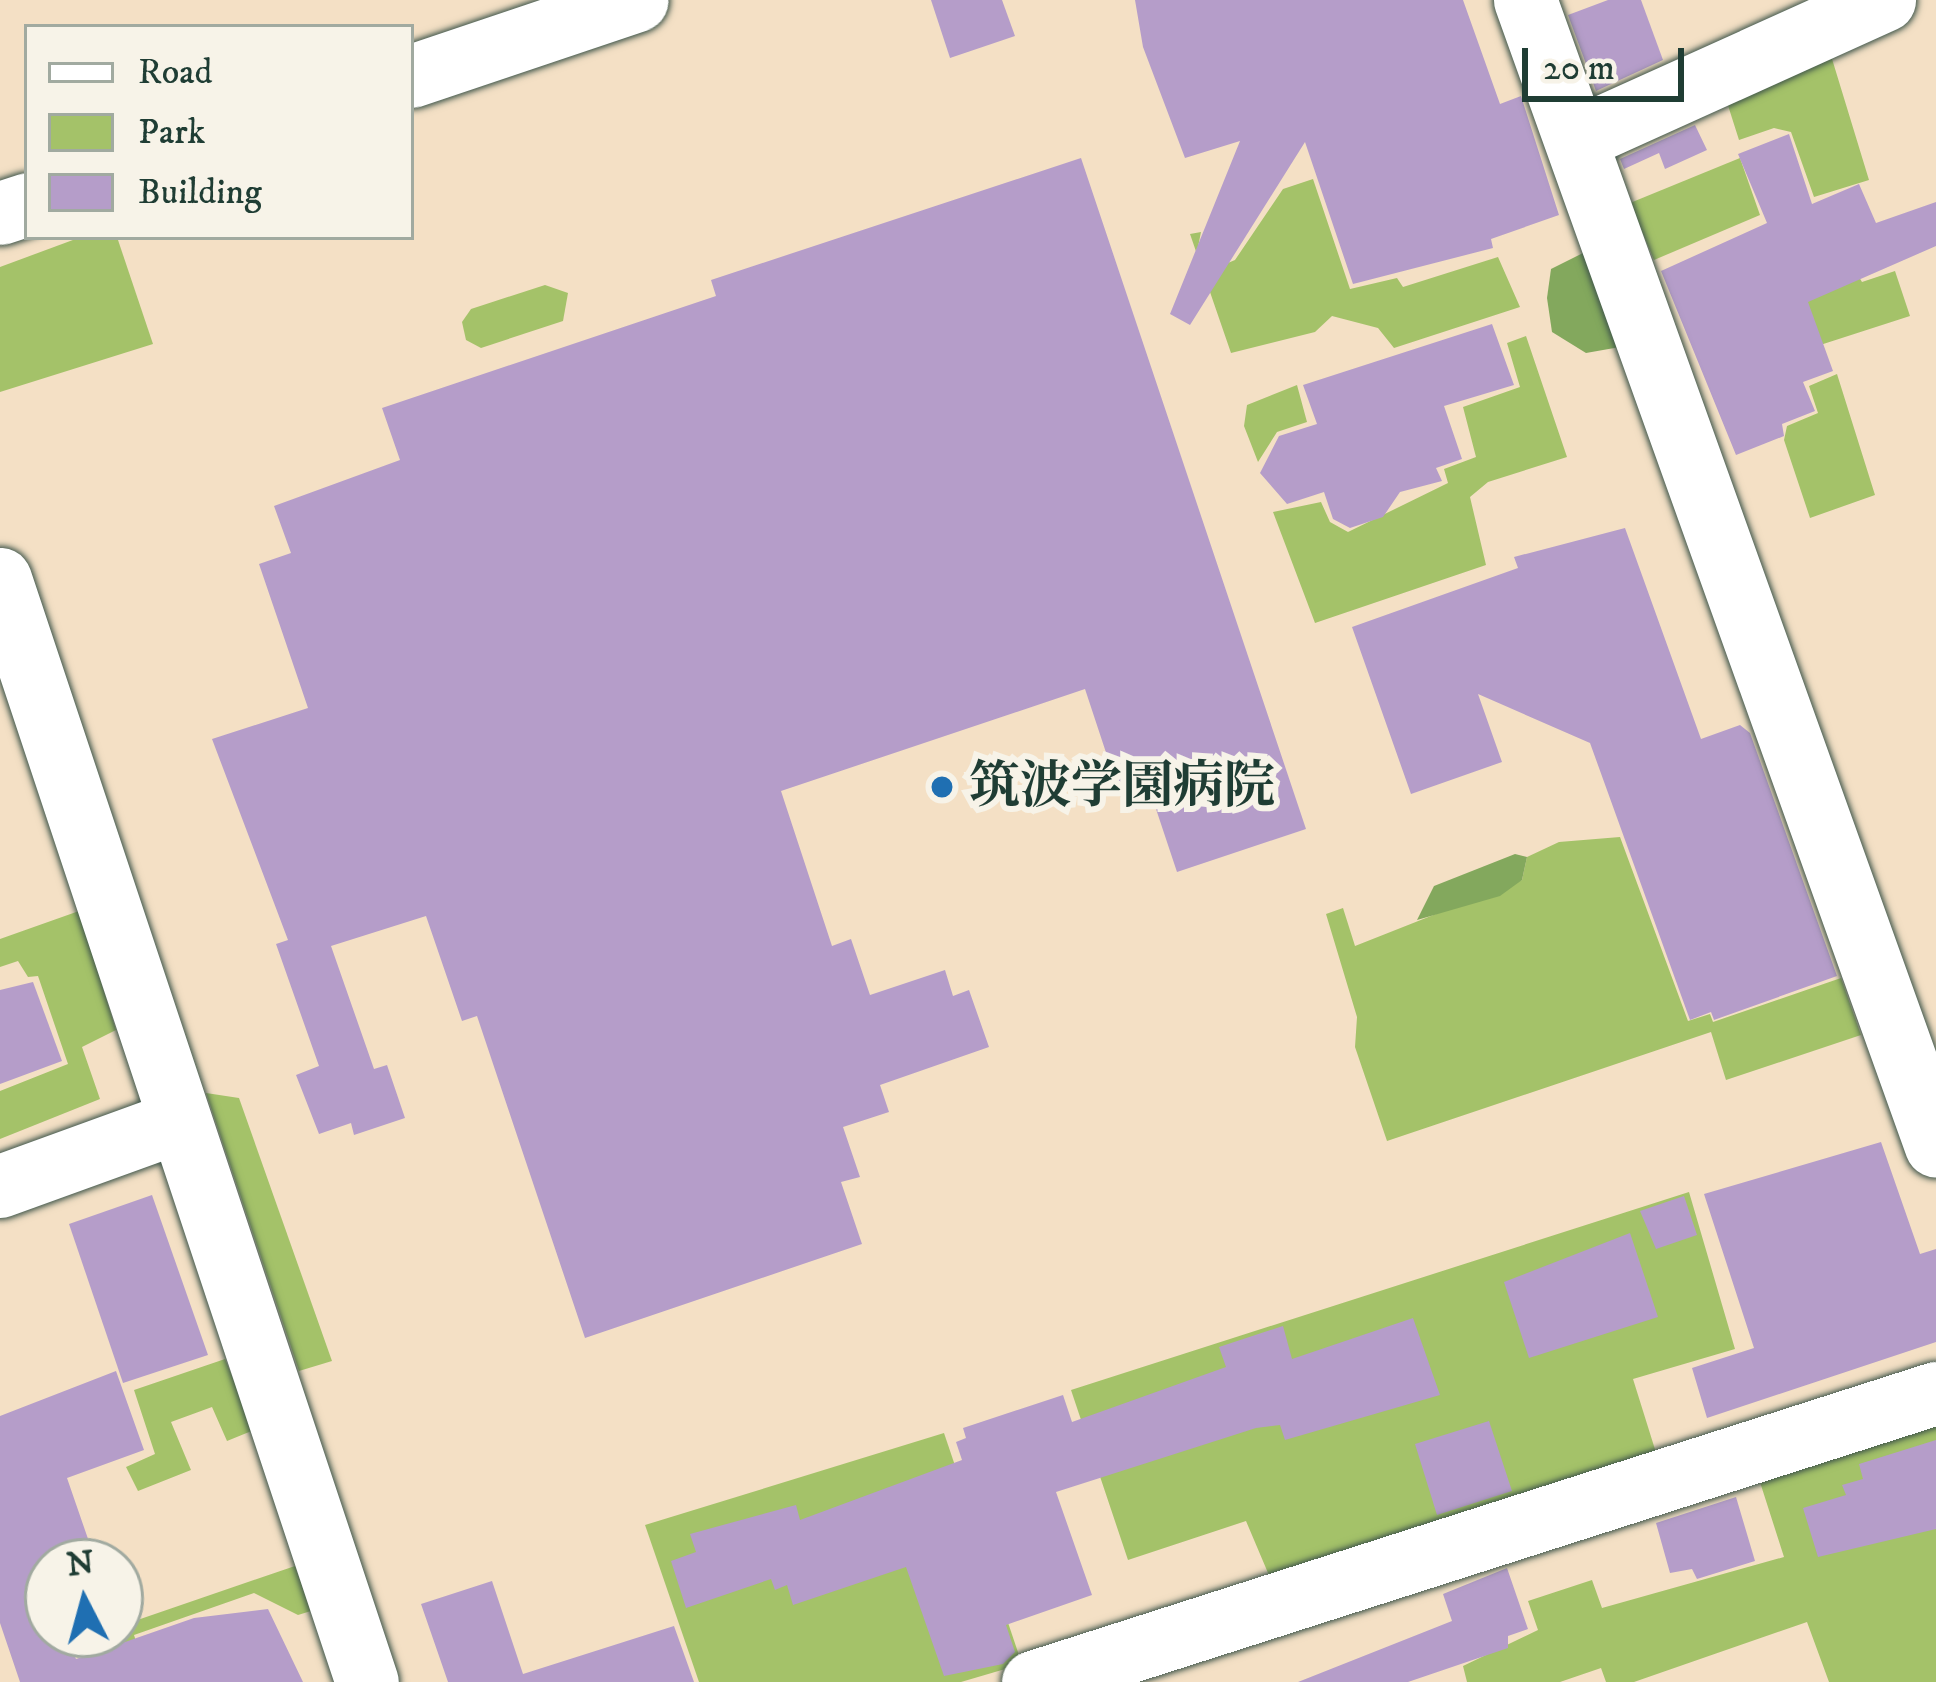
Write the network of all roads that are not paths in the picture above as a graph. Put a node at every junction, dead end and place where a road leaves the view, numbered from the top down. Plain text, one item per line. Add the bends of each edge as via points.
1 (637, 0) edge
2 (1526, 0) edge
3 (1884, 0) edge
4 (414, 75) edge
5 (1576, 139) junction
6 (0, 579) edge
7 (181, 1121) junction
8 (1936, 1146) edge
9 (0, 1186) edge
10 (1936, 1393) edge
11 (367, 1682) edge
12 (1033, 1682) edge

1 - 4 street
2 - 5 street
3 - 5 street
5 - 8 street
6 - 7 street
7 - 9 street
7 - 11 street
10 - 12 street

